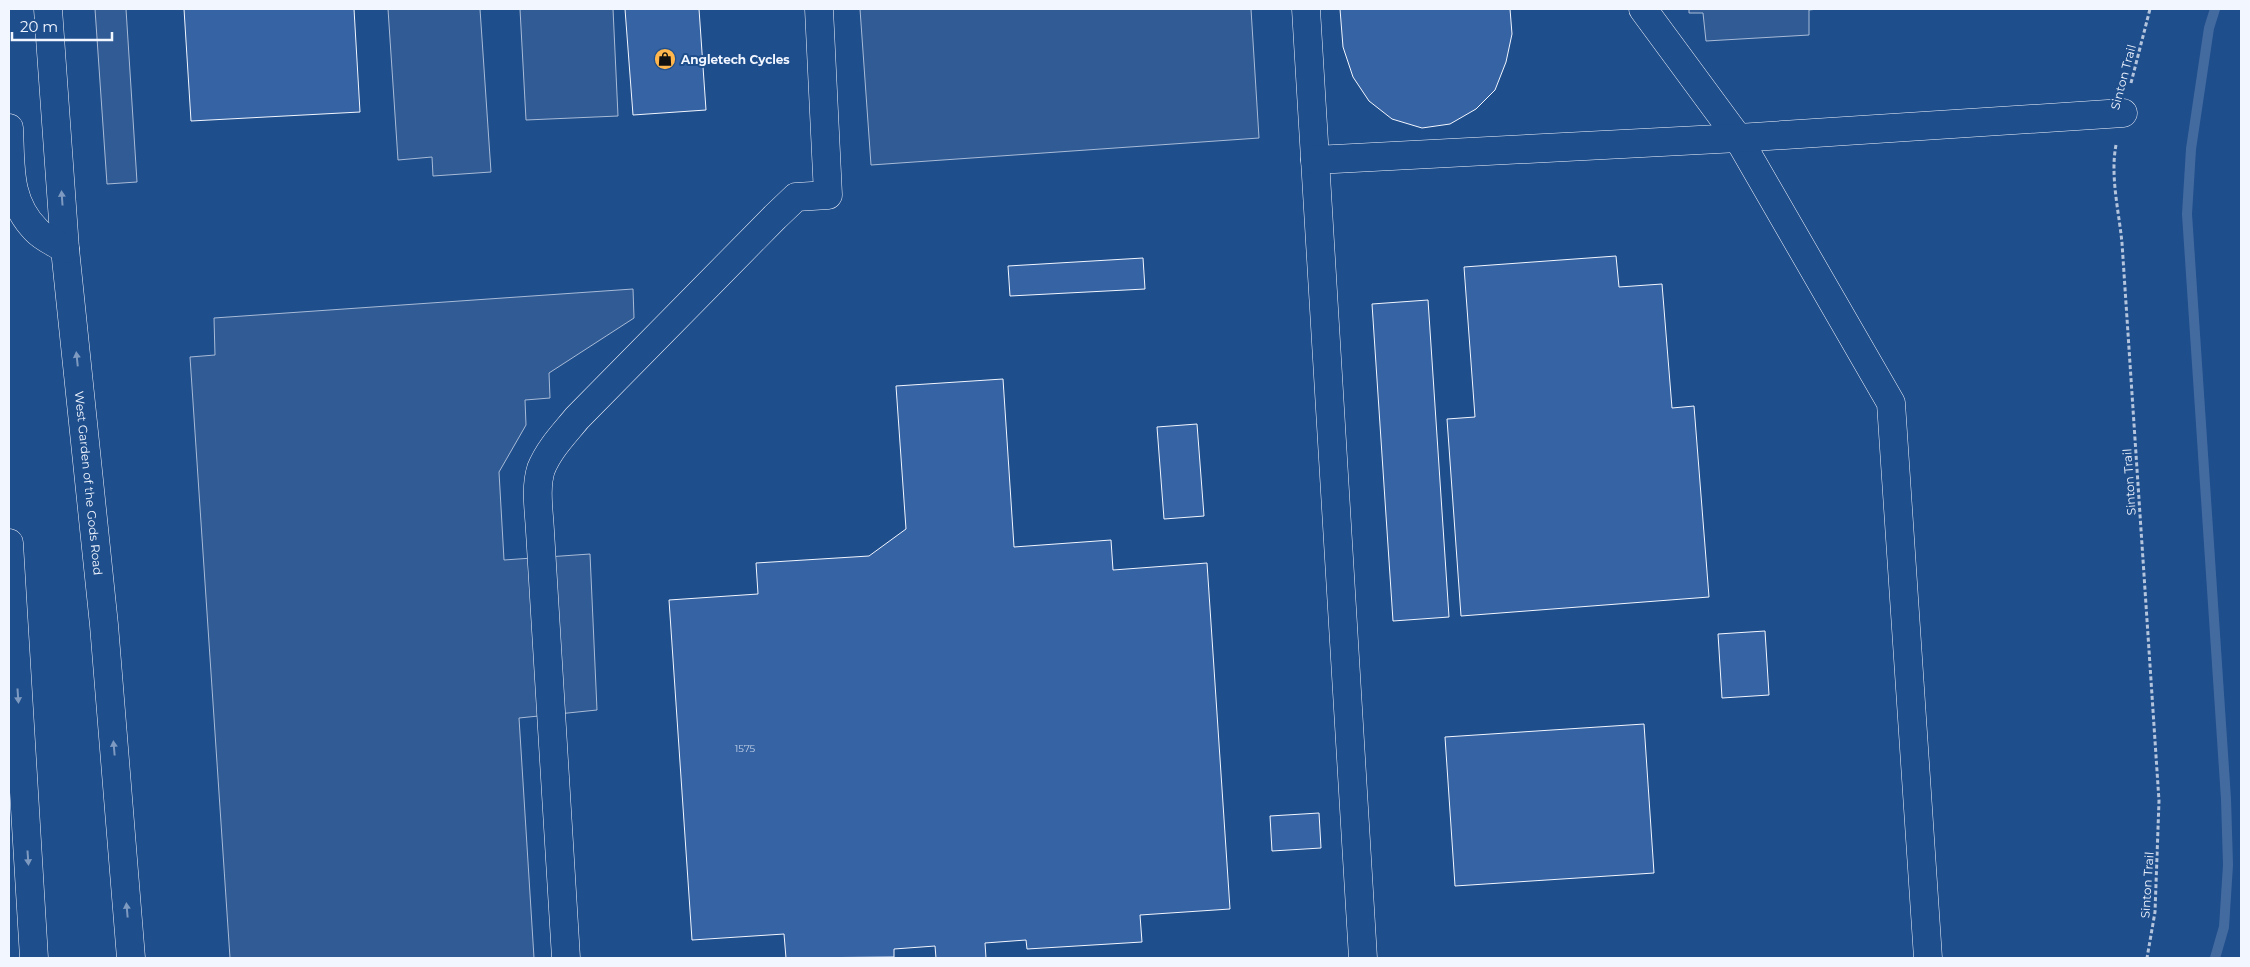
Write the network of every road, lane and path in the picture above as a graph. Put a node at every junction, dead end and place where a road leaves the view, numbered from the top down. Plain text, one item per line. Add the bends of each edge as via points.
1 (48, 9) edge
2 (819, 9) edge
3 (1306, 9) edge
4 (1643, 9) edge
5 (2150, 9) edge
6 (2122, 113) junction
7 (9, 128) edge
8 (1738, 138) junction
9 (1316, 160) junction
10 (65, 249) junction
11 (9, 543) edge
12 (10, 576) edge
13 (34, 958) edge
14 (131, 958) edge
15 (566, 958) edge
16 (1363, 958) edge
17 (1928, 958) edge
18 (2146, 958) edge

10 -> 1 main road, West Garden of the Gods Road
2 - 15 main road via 828,195 796,197 775,217 577,418 552,448 541,469 538,487 540,531
3 - 9 main road
4 - 8 main road
5 - 6 path, Sinton Trail
6 - 8 main road
6 - 18 path, Sinton Trail via 2114,154 2159,801 2154,912
7 - 10 main road via 13,192 23,214 37,231
8 - 9 main road
8 - 17 main road via 1891,403
9 - 16 main road
14 -> 10 main road, West Garden of the Gods Road via 104,625
11 - 12 main road
12 -> 13 main road

